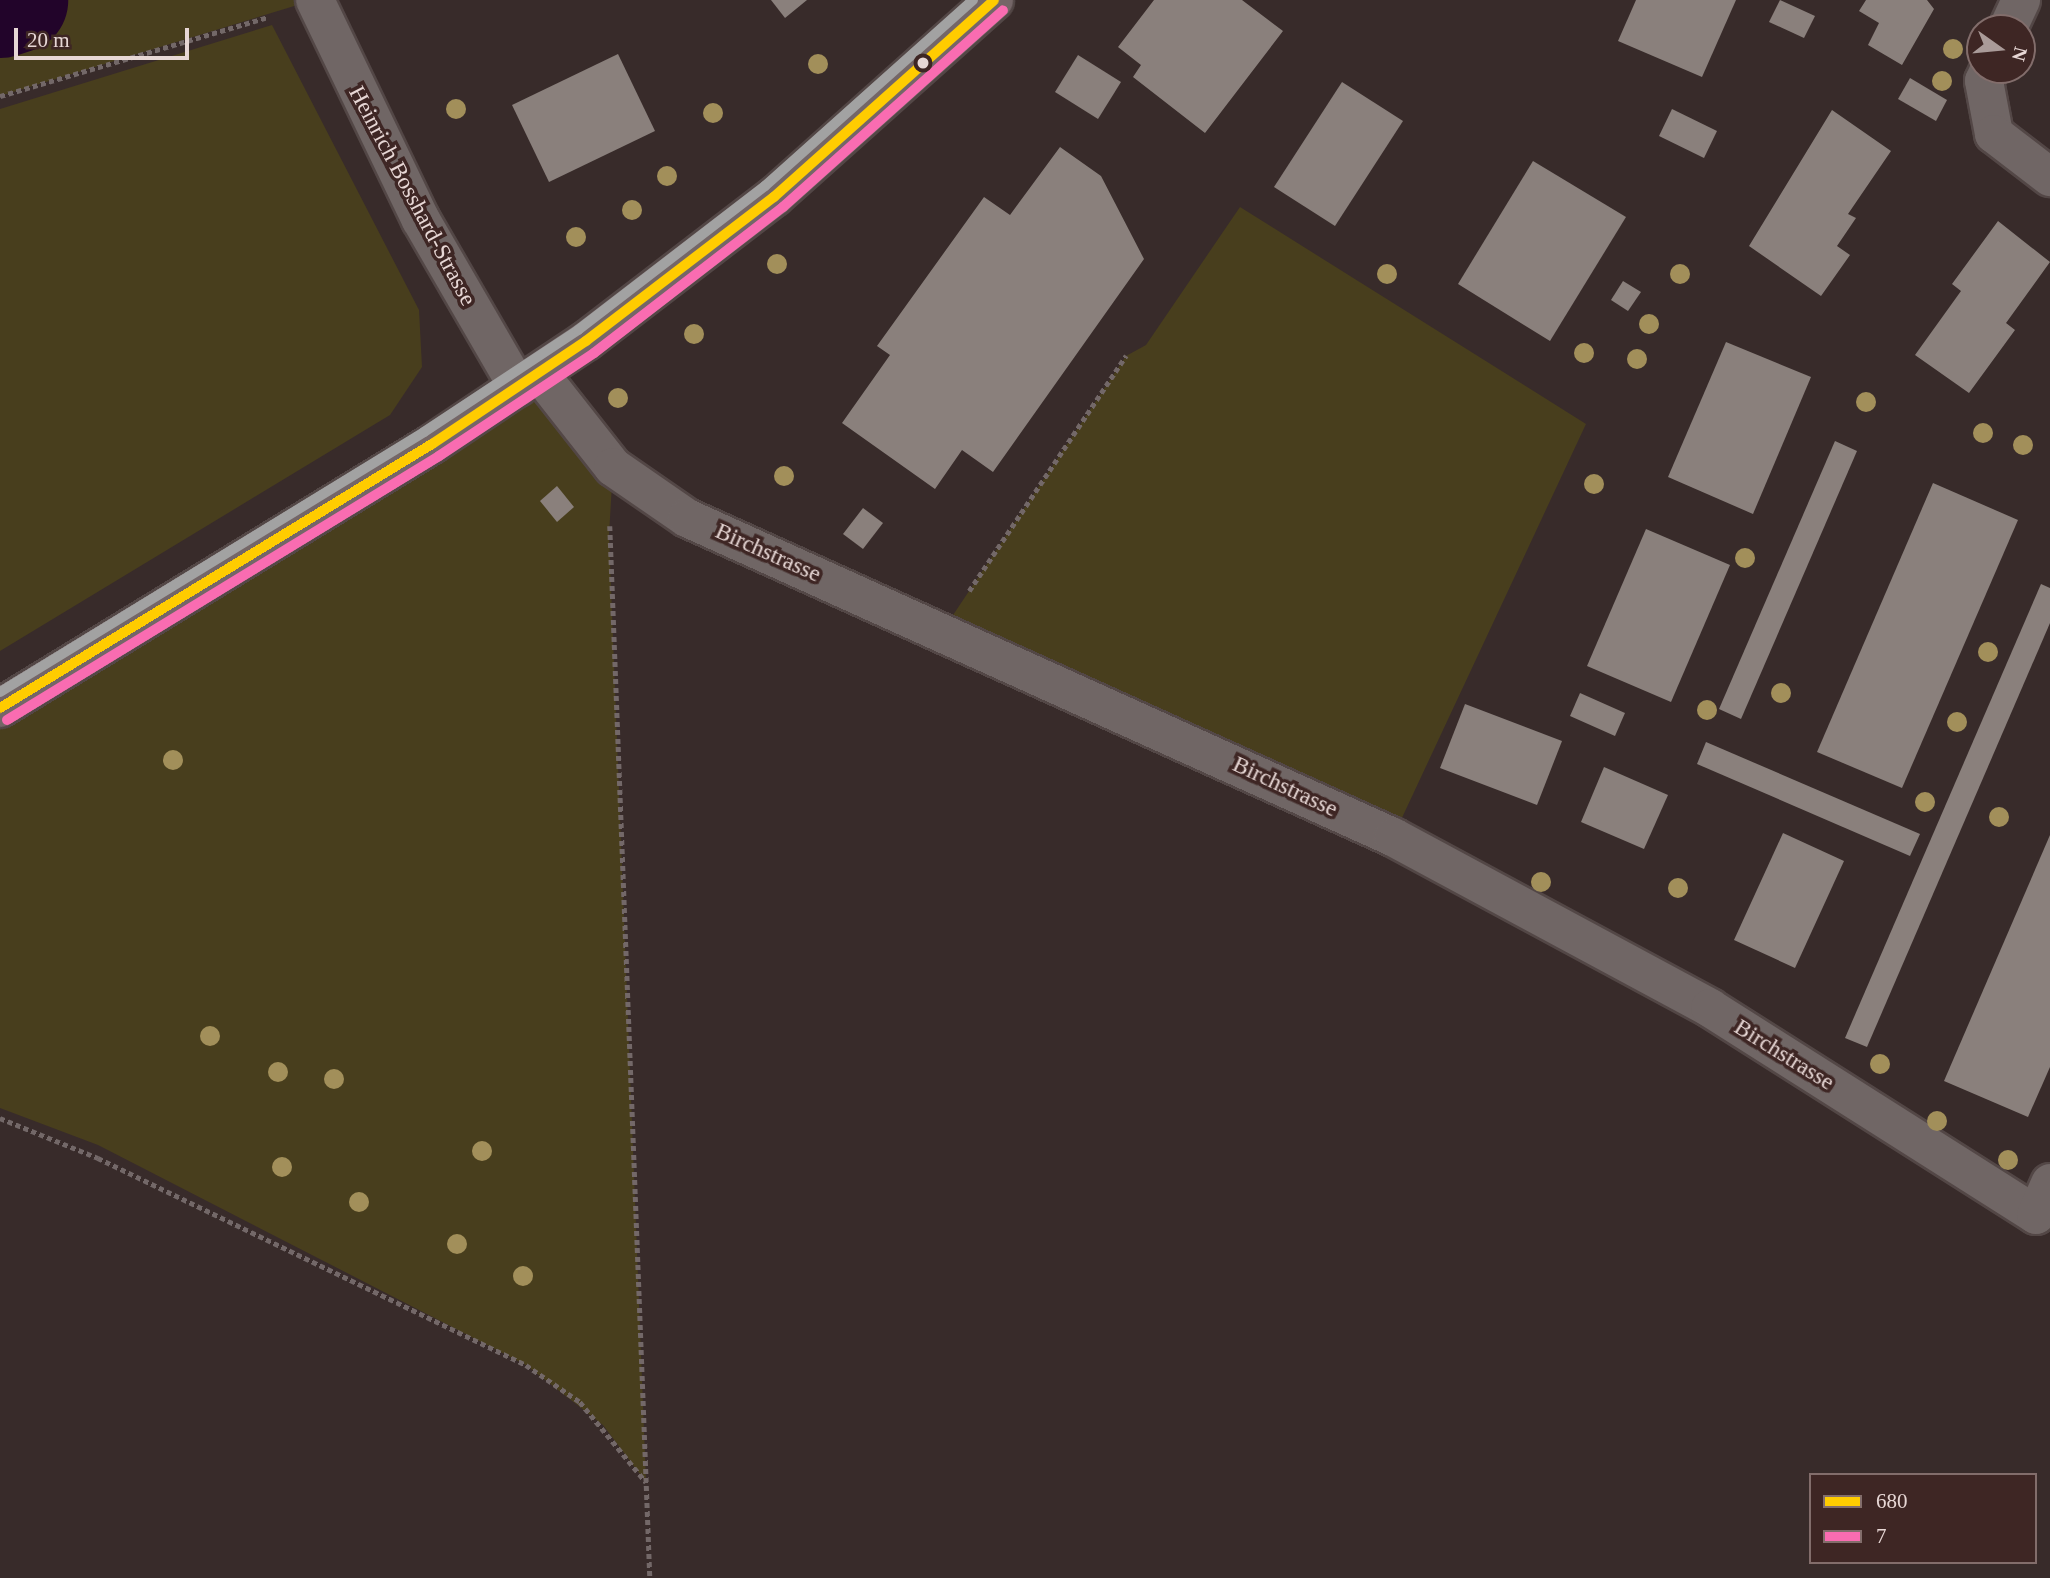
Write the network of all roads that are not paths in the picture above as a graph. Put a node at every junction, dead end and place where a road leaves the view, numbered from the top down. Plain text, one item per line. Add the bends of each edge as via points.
1 (315, 0) edge
2 (994, 0) edge
3 (1985, 84) edge
4 (2050, 177) edge
5 (528, 380) junction
6 (0, 708) edge
7 (2043, 1199) edge

1 - 5 street, Heinrich Bosshard-Strasse via 421,220
2 - 5 main road via 774,197
3 - 4 street via 1994,134
5 - 6 main road
5 - 7 street, Birchstrasse via 613,467 687,518 943,630 1418,850 1710,1008

